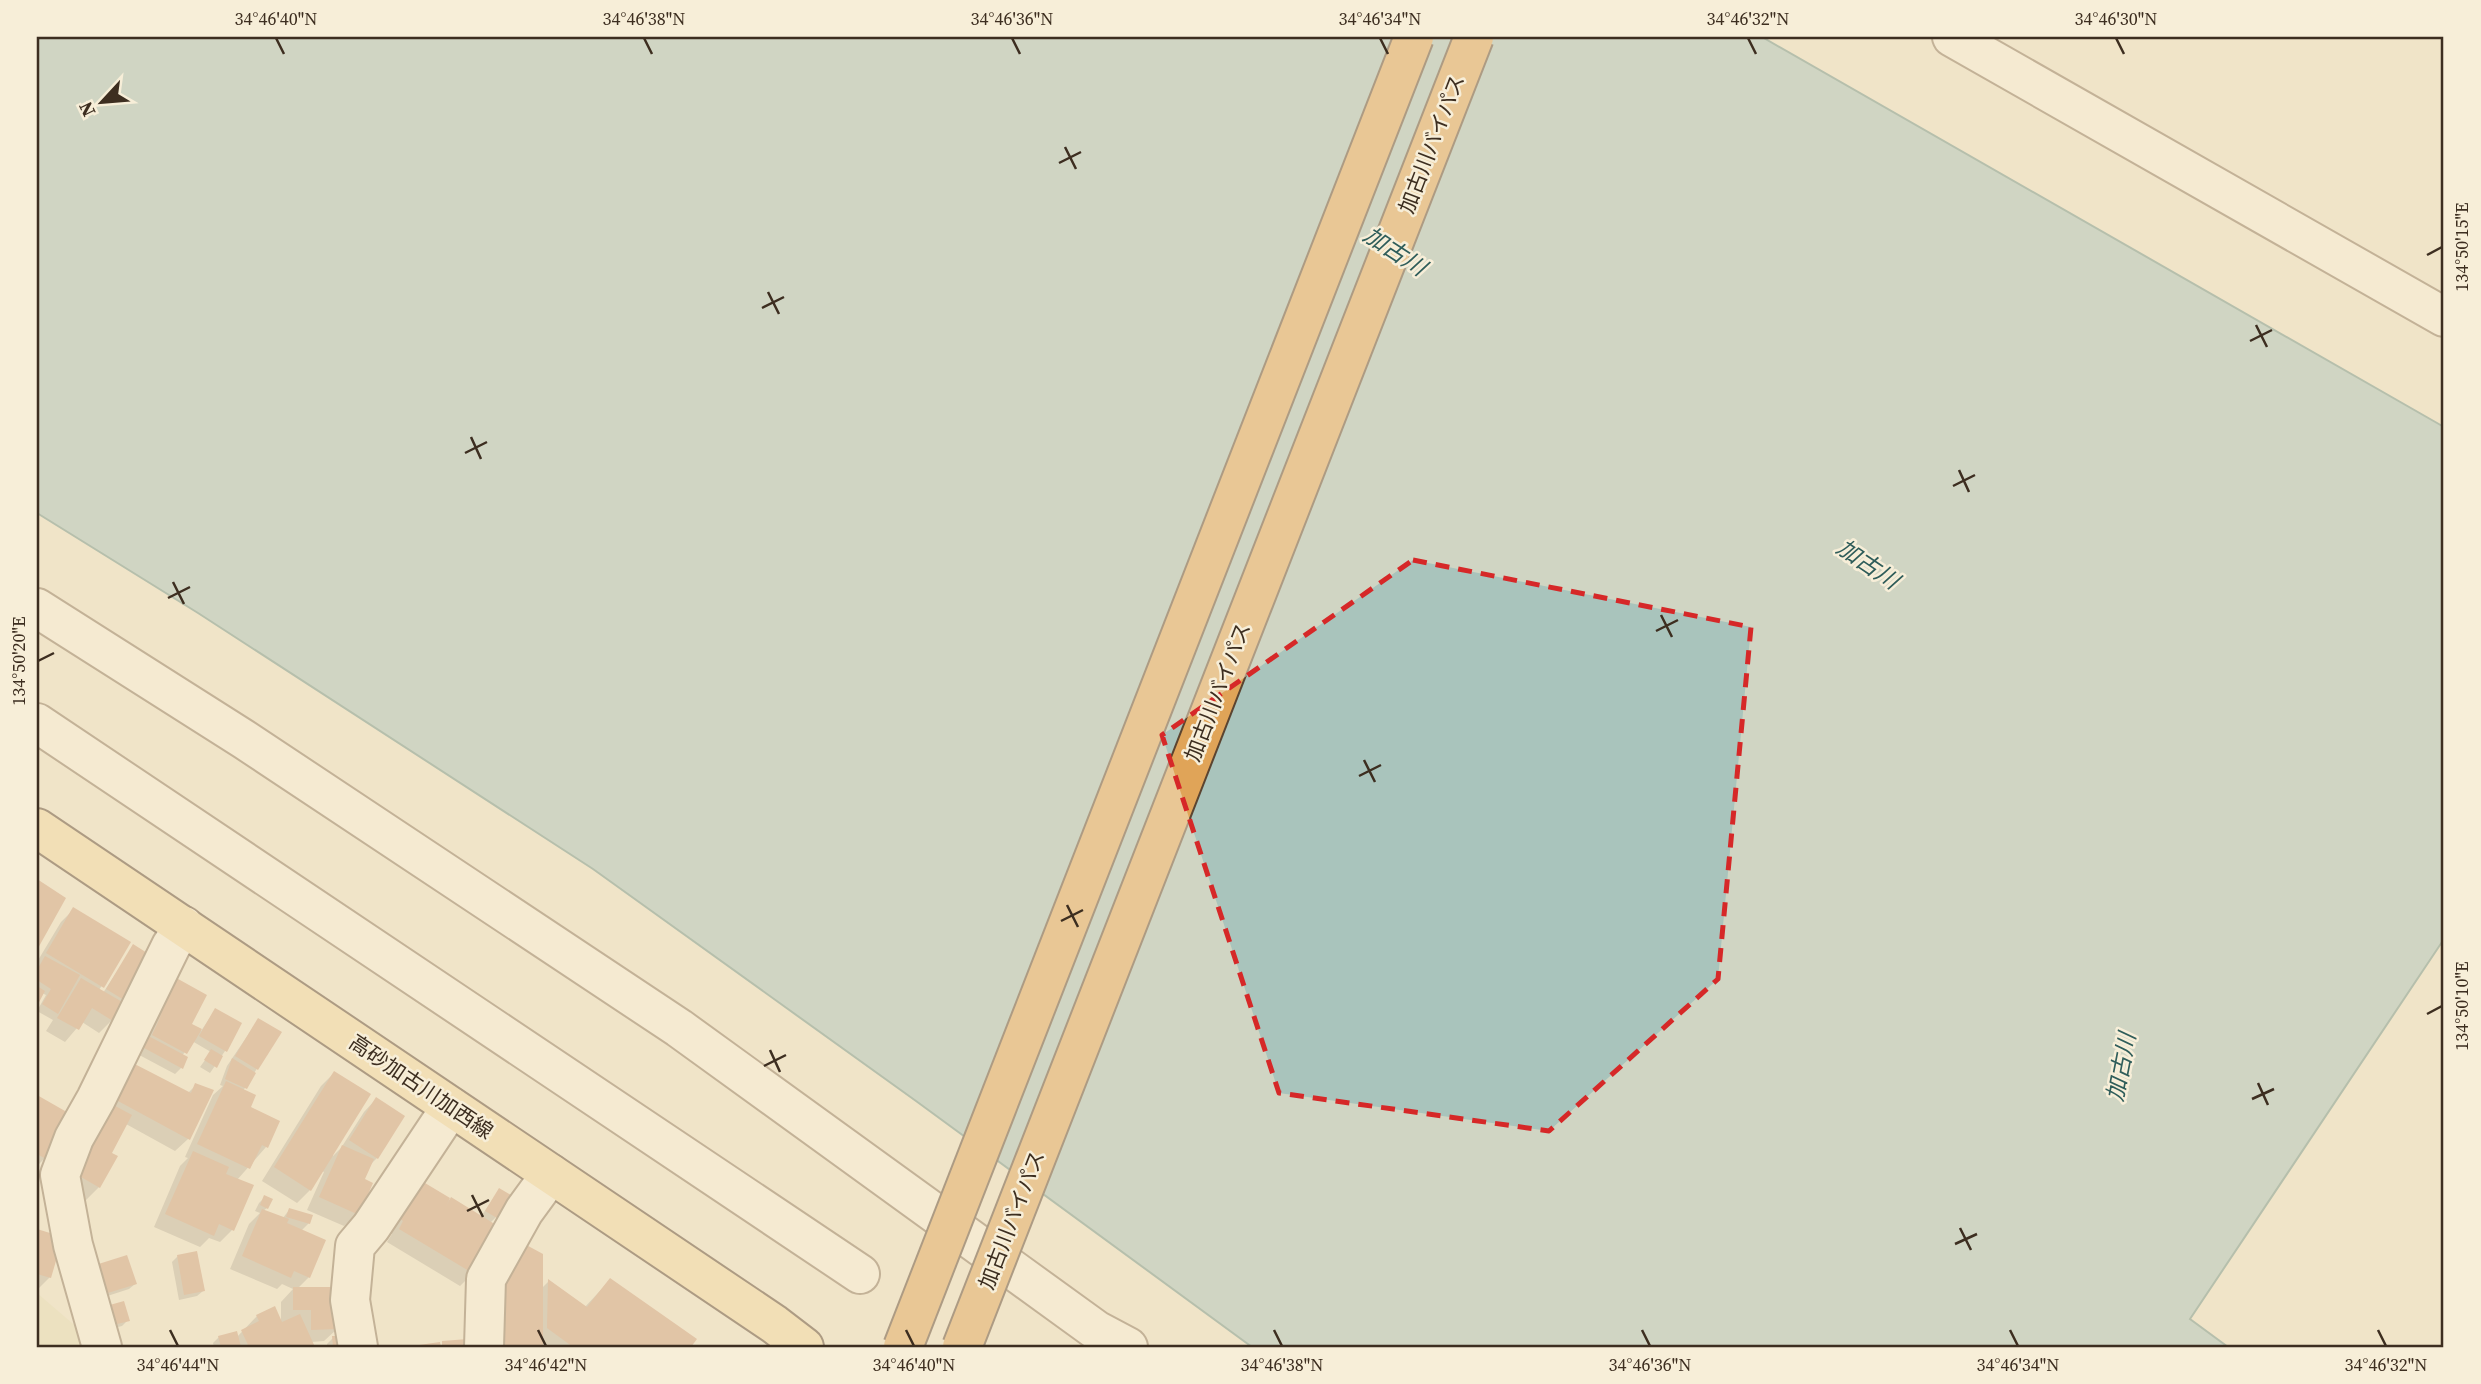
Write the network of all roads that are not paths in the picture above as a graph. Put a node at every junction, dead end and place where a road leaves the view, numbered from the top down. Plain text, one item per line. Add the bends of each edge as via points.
1 (1414, 37) edge
2 (1474, 37) edge
3 (1952, 37) edge
4 (2444, 317) edge
5 (37, 608) edge
6 (37, 723) edge
7 (37, 828) edge
8 (184, 926) junction
9 (451, 1107) junction
10 (48, 1171) edge
11 (551, 1174) junction
12 (860, 1274) dead end
13 (102, 1347) edge
14 (358, 1347) edge
15 (484, 1347) edge
16 (804, 1347) edge
17 (903, 1347) edge
18 (962, 1347) edge
19 (1128, 1347) edge

1 - 17 highway, bridge
2 - 18 highway, 加古川バイパス, bridge
3 - 4 street
5 - 19 street via 256,747 679,1028 1096,1330
6 - 12 street
7 - 8 main road, 高砂加古川加西線
8 - 9 main road, 高砂加古川加西線
8 - 10 street via 74,1138
9 - 11 main road, 高砂加古川加西線
9 - 14 street via 355,1247 350,1300
10 - 13 street
11 - 15 street via 486,1279
11 - 16 main road, 高砂加古川加西線

